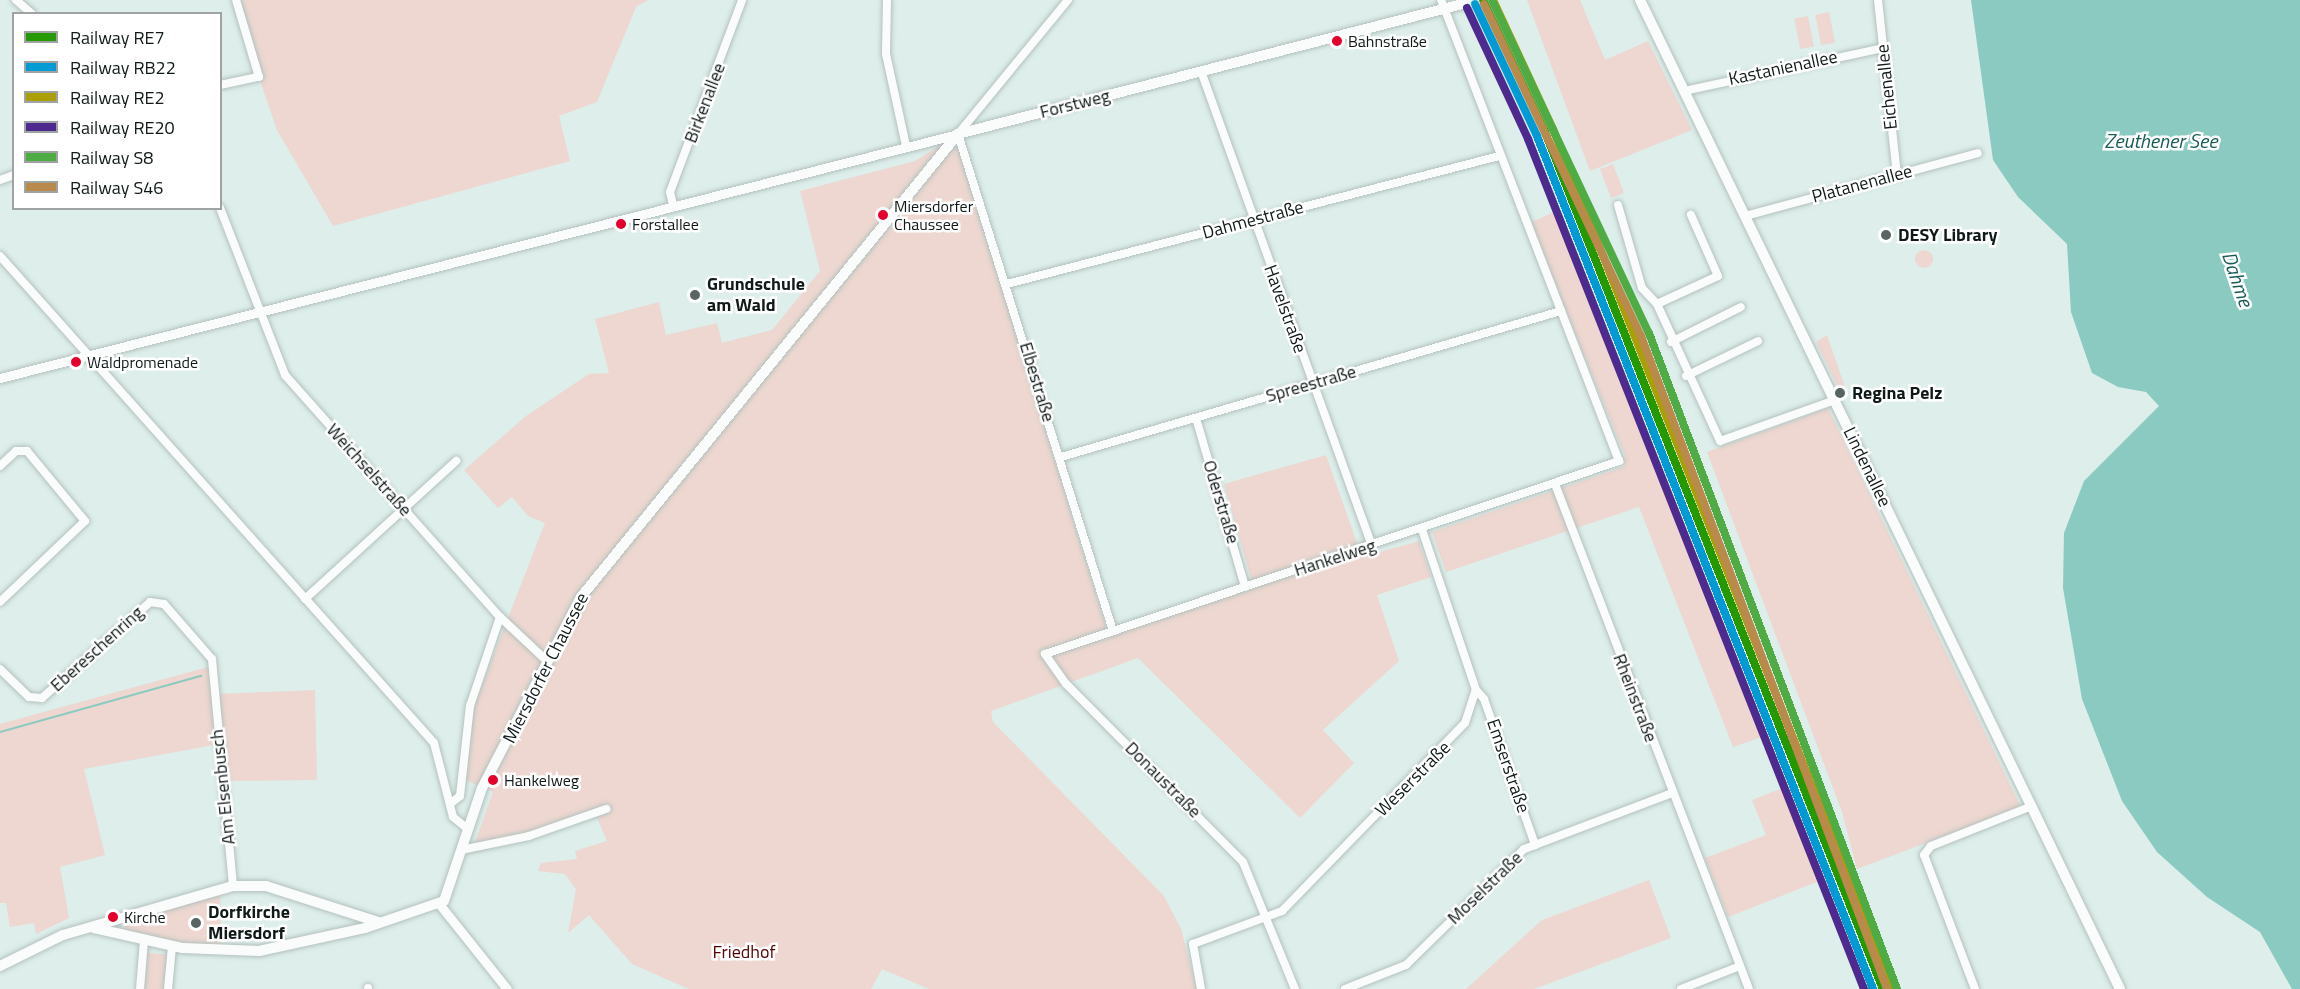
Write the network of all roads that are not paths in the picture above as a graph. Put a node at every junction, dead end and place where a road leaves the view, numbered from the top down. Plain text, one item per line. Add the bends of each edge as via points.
1 (16, 0) edge
2 (236, 0) edge
3 (742, 0) edge
4 (887, 0) edge
5 (1068, 0) edge
6 (1478, 0) edge
7 (1640, 0) edge
8 (1878, 0) edge
9 (1442, 4) edge
10 (30, 12) edge
11 (1883, 48) junction
12 (1201, 71) junction
13 (222, 86) edge
14 (1684, 91) junction
15 (958, 134) junction
16 (906, 146) junction
17 (1978, 153) dead end
18 (1499, 156) junction
19 (1898, 174) junction
20 (673, 205) junction
21 (1618, 205) dead end
22 (221, 210) edge
23 (1691, 215) dead end
24 (1745, 216) junction
25 (1253, 220) junction
26 (0, 256) edge
27 (1006, 284) junction
28 (1657, 304) junction
29 (1741, 307) dead end
30 (261, 310) junction
31 (1561, 311) junction
32 (1758, 341) dead end
33 (1671, 342) junction
34 (86, 355) junction
35 (1686, 376) junction
36 (0, 378) edge
37 (1313, 383) junction
38 (1835, 400) junction
39 (1196, 418) junction
40 (1060, 458) junction
41 (456, 461) dead end
42 (0, 466) edge
43 (1555, 484) junction
44 (405, 509) junction
45 (1422, 530) junction
46 (1372, 546) junction
47 (1245, 587) junction
48 (305, 599) junction
49 (0, 602) edge
50 (500, 617) junction
51 (1113, 631) junction
52 (1045, 654) joint
53 (547, 661) junction
54 (0, 669) edge
55 (213, 689) joint
56 (1476, 690) junction
57 (1672, 793) junction
58 (451, 803) junction
59 (2032, 807) junction
60 (606, 809) dead end
61 (468, 830) junction
62 (1535, 845) junction
63 (461, 850) junction
64 (233, 886) junction
65 (440, 905) junction
66 (1266, 916) junction
67 (378, 922) junction
68 (94, 928) junction
69 (144, 940) junction
70 (172, 947) junction
71 (0, 966) edge
72 (1740, 966) junction
73 (140, 989) edge
74 (168, 989) edge
75 (507, 989) edge
76 (1201, 989) edge
77 (1295, 989) edge
78 (1345, 989) edge
79 (1681, 989) edge
80 (1749, 989) edge
81 (1975, 989) edge
82 (2120, 989) edge

1 - 10 street
2 - 13 street via 259,77
3 - 20 street, Birkenallee via 670,192
4 - 16 street via 885,45
5 - 15 street, Miersdorfer Chaussee
6 - 9 main road, Forstweg
7 - 14 main road, Lindenallee
8 - 11 street, Eichenallee
9 - 12 main road, Forstweg
9 - 18 street
11 - 14 street, Kastanienallee
11 - 19 street, Eichenallee
12 - 15 main road, Forstweg
12 - 25 street, Havelstraße
14 - 24 main road, Lindenallee
15 - 16 street, Forstweg
15 - 27 street, Elbestraße
15 - 53 main road, Miersdorfer Chaussee via 595,577
16 - 20 street, Forstweg
17 - 19 street, Platanenallee
18 - 25 street, Dahmestraße
18 - 31 street
19 - 24 street, Platanenallee
20 - 30 street
21 - 28 street via 1628,251 1646,296
22 - 30 street, Weichselstraße
23 - 28 street via 1718,276
24 - 38 main road, Lindenallee
25 - 27 street, Dahmestraße
25 - 37 street, Havelstraße
26 - 34 street
27 - 40 street, Elbestraße
28 - 33 street
29 - 33 street
30 - 34 street
30 - 44 street, Weichselstraße via 273,353 288,380
31 - 37 street, Spreestraße
31 - 43 street, Hankelweg via 1620,456 1619,461
32 - 35 street
33 - 35 street
34 - 36 street
34 - 48 street
35 - 38 street via 1720,441
37 - 39 street, Spreestraße
37 - 46 street, Havelstraße
38 - 59 main road, Lindenallee
39 - 40 street, Spreestraße
39 - 47 street, Oderstraße
40 - 51 street, Elbestraße
41 - 44 street
42 - 49 street via 16,451 27,451 85,521
43 - 45 street, Hankelweg
43 - 57 street, Rheinstraße
44 - 48 street
44 - 50 street, Weichselstraße
45 - 46 street, Hankelweg
45 - 56 street
46 - 47 street, Hankelweg
47 - 51 street, Hankelweg
48 - 58 street via 434,743
50 - 53 street, Weichselstraße
50 - 58 street via 470,706 460,796
51 - 52 street, Hankelweg
52 - 66 street, Donaustraße via 1066,684 1244,862
53 - 61 main road, Miersdorfer Chaussee via 482,788
54 - 55 street, Ebereschenring via 35,700 157,601 212,658
55 - 64 street, Am Elsenbusch
56 - 62 street, Emserstraße via 1484,699
56 - 66 street, Weserstraße via 1460,733 1282,911
57 - 62 street, Moselstraße
57 - 72 street, Rheinstraße
58 - 61 street via 456,822
59 - 81 street via 1931,846 1924,855
59 - 82 main road, Lindenallee
60 - 63 street via 529,836
61 - 63 main road, Miersdorfer Chaussee
62 - 78 street, Moselstraße via 1512,858 1406,964
63 - 65 main road, Miersdorfer Chaussee
64 - 67 main road via 266,886
64 - 68 main road
65 - 67 main road
65 - 75 street
66 - 76 street, Weserstraße via 1193,944
66 - 77 street, Donaustraße
67 - 70 main road via 259,951
68 - 69 main road
68 - 71 main road via 55,938
69 - 70 main road
69 - 73 street
70 - 74 street
72 - 79 street
72 - 80 street

